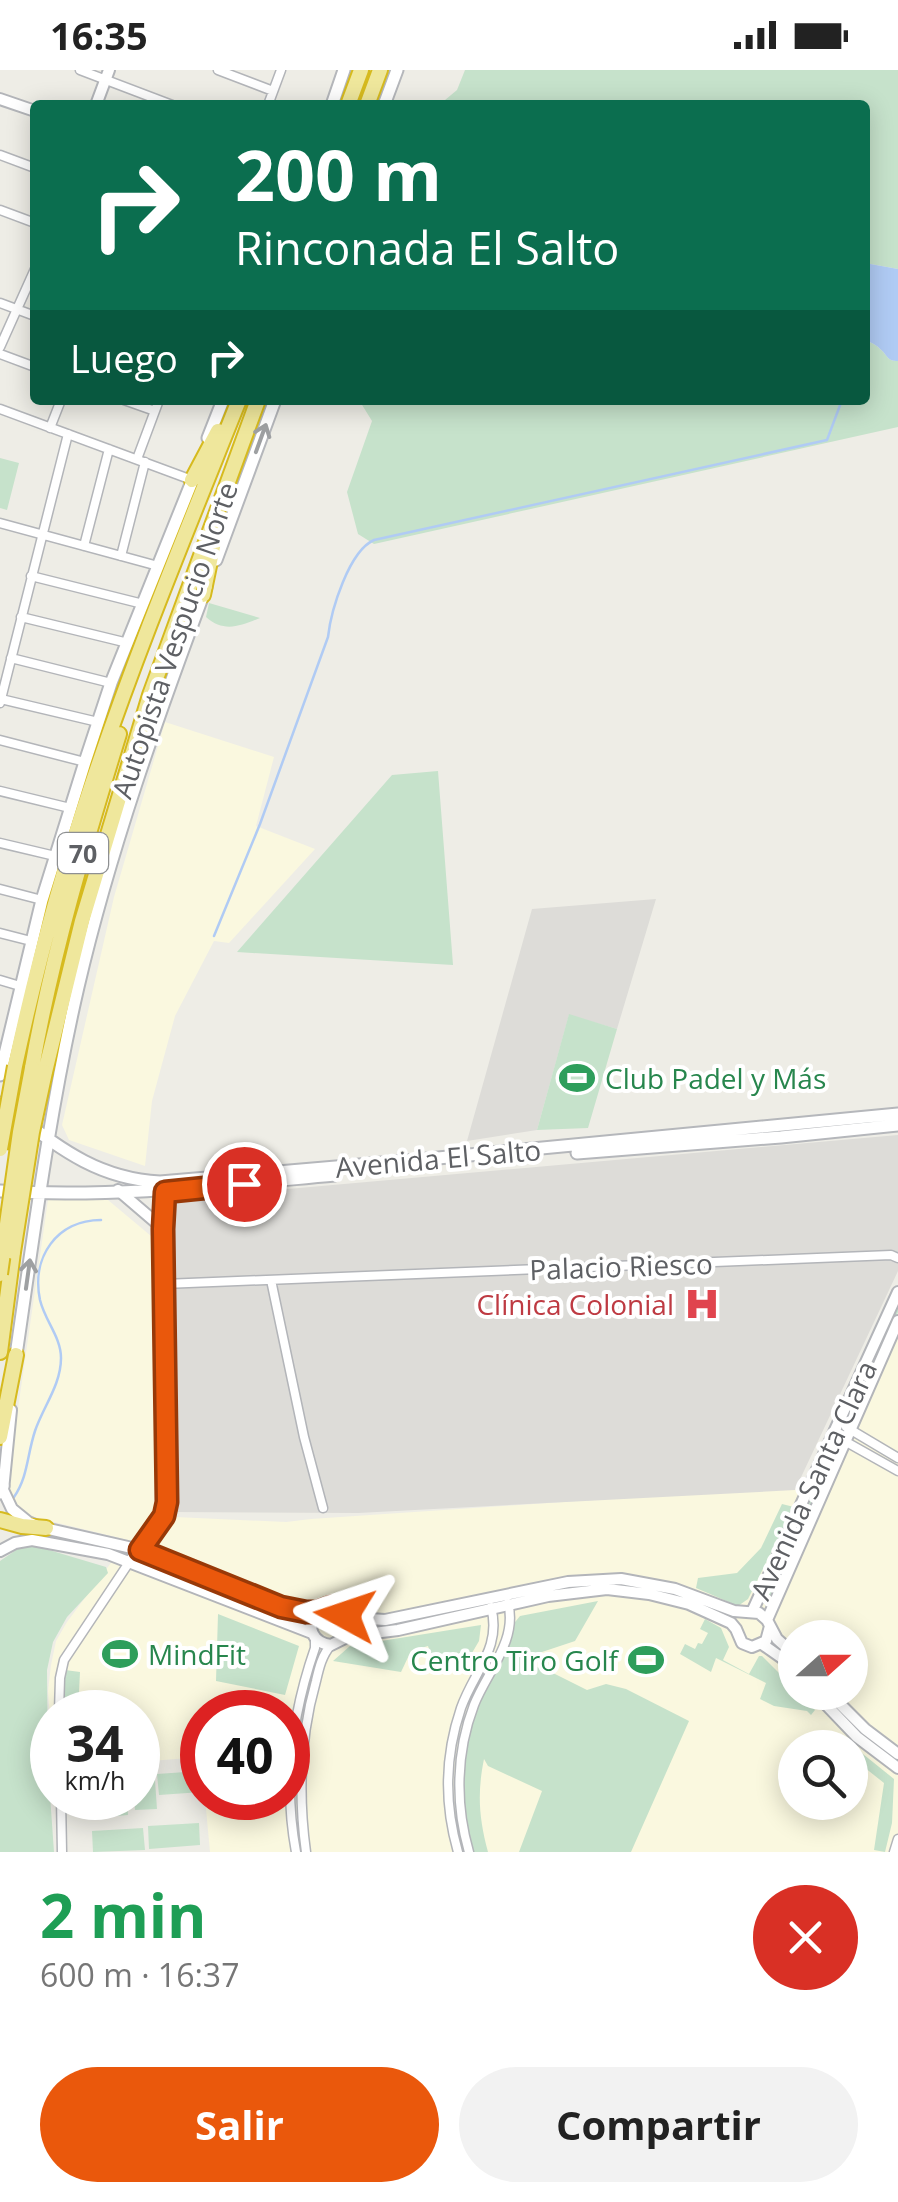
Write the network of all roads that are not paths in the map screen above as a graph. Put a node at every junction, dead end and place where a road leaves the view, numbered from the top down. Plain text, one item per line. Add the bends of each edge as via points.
1 (80, 70) edge
2 (218, 70) edge
3 (281, 70) edge
4 (361, 70) edge
5 (380, 70) edge
6 (398, 70) edge
7 (342, 71) edge
8 (108, 75) edge
9 (273, 90) junction
10 (0, 98) edge
11 (98, 100) edge
12 (161, 100) edge
13 (270, 100) edge
14 (333, 100) edge
15 (350, 100) edge
16 (370, 100) edge
17 (386, 100) edge
18 (30, 110) edge
19 (0, 155) edge
20 (30, 166) edge
21 (0, 210) edge
22 (30, 220) edge
23 (30, 282) edge
24 (0, 303) edge
25 (18, 310) junction
26 (30, 314) edge
27 (0, 351) edge
28 (30, 365) edge
29 (58, 405) edge
30 (137, 405) edge
31 (157, 405) edge
32 (221, 405) edge
33 (234, 405) edge
34 (235, 405) edge
35 (256, 405) edge
36 (273, 405) edge
37 (0, 409) edge
38 (155, 412) junction
39 (50, 428) junction
40 (68, 434) junction
41 (110, 449) junction
42 (141, 461) junction
43 (192, 480) junction
44 (224, 492) junction
45 (0, 524) edge
46 (41, 535) junction
47 (84, 546) junction
48 (121, 556) junction
49 (158, 566) junction
50 (31, 576) junction
51 (203, 595) junction
52 (144, 604) junction
53 (21, 617) junction
54 (144, 642) junction
55 (128, 643) junction
56 (11, 658) junction
57 (111, 683) junction
58 (0, 701) edge
59 (98, 722) junction
60 (0, 740) edge
61 (85, 762) junction
62 (0, 791) edge
63 (70, 808) junction
64 (0, 843) edge
65 (55, 856) junction
66 (0, 889) edge
67 (42, 900) junction
68 (0, 933) edge
69 (31, 941) junction
70 (0, 980) edge
71 (20, 986) junction
72 (5, 1028) edge
73 (6, 1062) edge
74 (62, 1069) junction
75 (38, 1070) junction
76 (0, 1074) edge
77 (0, 1103) edge
78 (0, 1112) edge
79 (898, 1114) edge
80 (16, 1115) junction
81 (898, 1125) edge
82 (49, 1140) junction
83 (0, 1149) edge
84 (81, 1162) junction
85 (118, 1190) junction
86 (166, 1190) junction
87 (0, 1191) edge
88 (39, 1194) junction
89 (0, 1223) edge
90 (163, 1229) junction
91 (32, 1244) junction
92 (898, 1258) edge
93 (0, 1274) edge
94 (271, 1280) junction
95 (164, 1284) junction
96 (897, 1295) edge
97 (898, 1321) edge
98 (0, 1352) edge
99 (16, 1355) junction
100 (838, 1424) junction
101 (833, 1436) junction
102 (848, 1436) junction
103 (0, 1437) edge
104 (898, 1458) edge
105 (898, 1470) edge
106 (2, 1490) edge
107 (323, 1508) dead end
108 (0, 1510) edge
109 (0, 1520) edge
110 (25, 1520) junction
111 (44, 1534) junction
112 (140, 1550) junction
113 (0, 1551) edge
114 (130, 1561) junction
115 (506, 1599) junction
116 (489, 1603) junction
117 (317, 1612) junction
118 (750, 1613) junction
119 (345, 1615) junction
120 (768, 1622) junction
121 (736, 1629) junction
122 (314, 1636) junction
123 (345, 1638) junction
124 (778, 1641) edge
125 (762, 1644) junction
126 (331, 1645) junction
127 (778, 1655) edge
128 (60, 1690) edge
129 (831, 1710) edge
130 (846, 1710) edge
131 (453, 1735) junction
132 (464, 1738) junction
133 (898, 1754) edge
134 (450, 1757) junction
135 (461, 1760) junction
136 (898, 1768) edge
137 (62, 1820) edge
138 (898, 1839) edge
139 (62, 1852) edge
140 (296, 1852) edge
141 (306, 1852) edge
142 (458, 1852) edge
143 (469, 1852) edge
144 (894, 1852) edge

1 - 8 street
2 - 9 street
3 - 9 street
4 - 15 highway
5 - 16 highway
6 - 17 main road
7 - 14 main road
8 - 11 street
8 - 12 street
9 - 13 street
10 - 18 street
19 - 20 street
21 - 22 street
23 - 25 street
24 - 25 street
25 - 26 street
25 - 27 street
27 - 28 street
29 - 39 street
30 - 38 street
31 - 38 street
32 - 43 main road
33 - 43 highway
34 - 54 highway, Autopista Vespucio Norte / 70
35 - 44 highway, Autopista Vespucio Norte / 70
51 -> 36 main road
37 - 39 street
38 - 42 street
39 - 40 street
40 - 41 street
40 - 46 street
41 - 42 street
41 - 47 street
42 - 43 street
42 - 48 street
43 - 49 main road
44 - 51 highway
44 - 75 highway, Autopista Vespucio Norte / 70 via 150,695
45 - 46 street
46 - 47 street
46 - 50 street
47 - 48 street
48 - 49 street
49 - 52 main road
50 - 52 street
50 - 53 street
51 - 74 main road via 150,736 105,885
52 - 55 main road
53 - 55 street
53 - 56 street
54 - 73 highway, Autopista Vespucio Norte via 74,838
54 - 75 highway, 70 via 60,933 41,1016
55 - 57 main road
56 - 57 street
56 - 58 street
57 - 59 main road
58 - 59 street
59 - 61 main road
60 - 61 street
61 - 63 main road
62 - 63 street
63 - 65 main road
64 - 65 street
65 - 67 main road
66 - 67 street
67 - 69 main road
68 - 69 street
69 - 71 main road
70 - 71 street
71 - 72 main road
72 - 73 main road
73 - 74 main road via 10,1076 28,1088 46,1086
73 - 76 main road
73 - 83 highway, Autopista Vespucio Norte, bridge
74 - 82 main road
75 - 93 highway, 70, bridge via 20,1132
75 - 98 highway, Autopista Vespucio Norte / 70, bridge
77 - 80 main road, Avenida El Salto
78 - 80 main road
79 - 84 main road, Avenida El Salto via 179,1181 136,1180
80 - 82 main road, Avenida El Salto
81 - 86 main road, Avenida El Salto
82 - 84 main road, Avenida El Salto
82 - 88 main road
84 - 85 main road
85 - 86 main road, Avenida El Salto
85 - 88 main road, Avenida El Salto
85 - 90 street
86 - 90 main road
87 - 88 main road, Avenida El Salto
88 - 91 main road
89 - 91 main road via 21,1230
90 - 95 street
99 -> 91 main road
92 - 94 street, Palacio Riesco
94 - 95 street, Palacio Riesco
94 - 107 street
95 - 112 street via 167,1502
96 - 100 street, Avenida Santa Clara
97 - 102 street, Avenida Santa Clara
99 - 103 highway
99 - 106 street
100 - 101 street, Avenida Santa Clara
100 - 102 street
101 - 102 street
101 - 118 street, Avenida Santa Clara
102 - 104 street
102 - 105 street
102 - 120 street, Avenida Santa Clara
106 - 110 street
108 - 110 highway
109 - 111 highway
110 - 111 street
111 - 112 street
111 - 113 street
111 - 114 street
112 - 114 street
112 - 117 street via 281,1607
114 - 122 street
114 - 128 street via 64,1660
115 - 116 street
115 - 118 street via 568,1582 621,1580
115 - 121 street via 628,1591 689,1604
115 - 132 street via 504,1644
116 - 119 street via 385,1620
116 - 123 street
116 - 131 street via 492,1645
117 - 119 street via 331,1607
117 - 122 street
118 - 120 street
118 - 121 street
119 - 123 street
120 - 124 street
120 - 125 street
121 - 125 street via 742,1643
122 - 126 street
122 - 140 street via 290,1759
123 - 126 street
125 - 127 street
126 - 141 street via 302,1750
129 - 136 street
130 - 133 street
131 - 132 street via 458,1742
131 - 134 street
132 - 135 street
134 - 135 street
134 - 142 street
135 - 143 street
137 - 139 street
138 - 144 street

